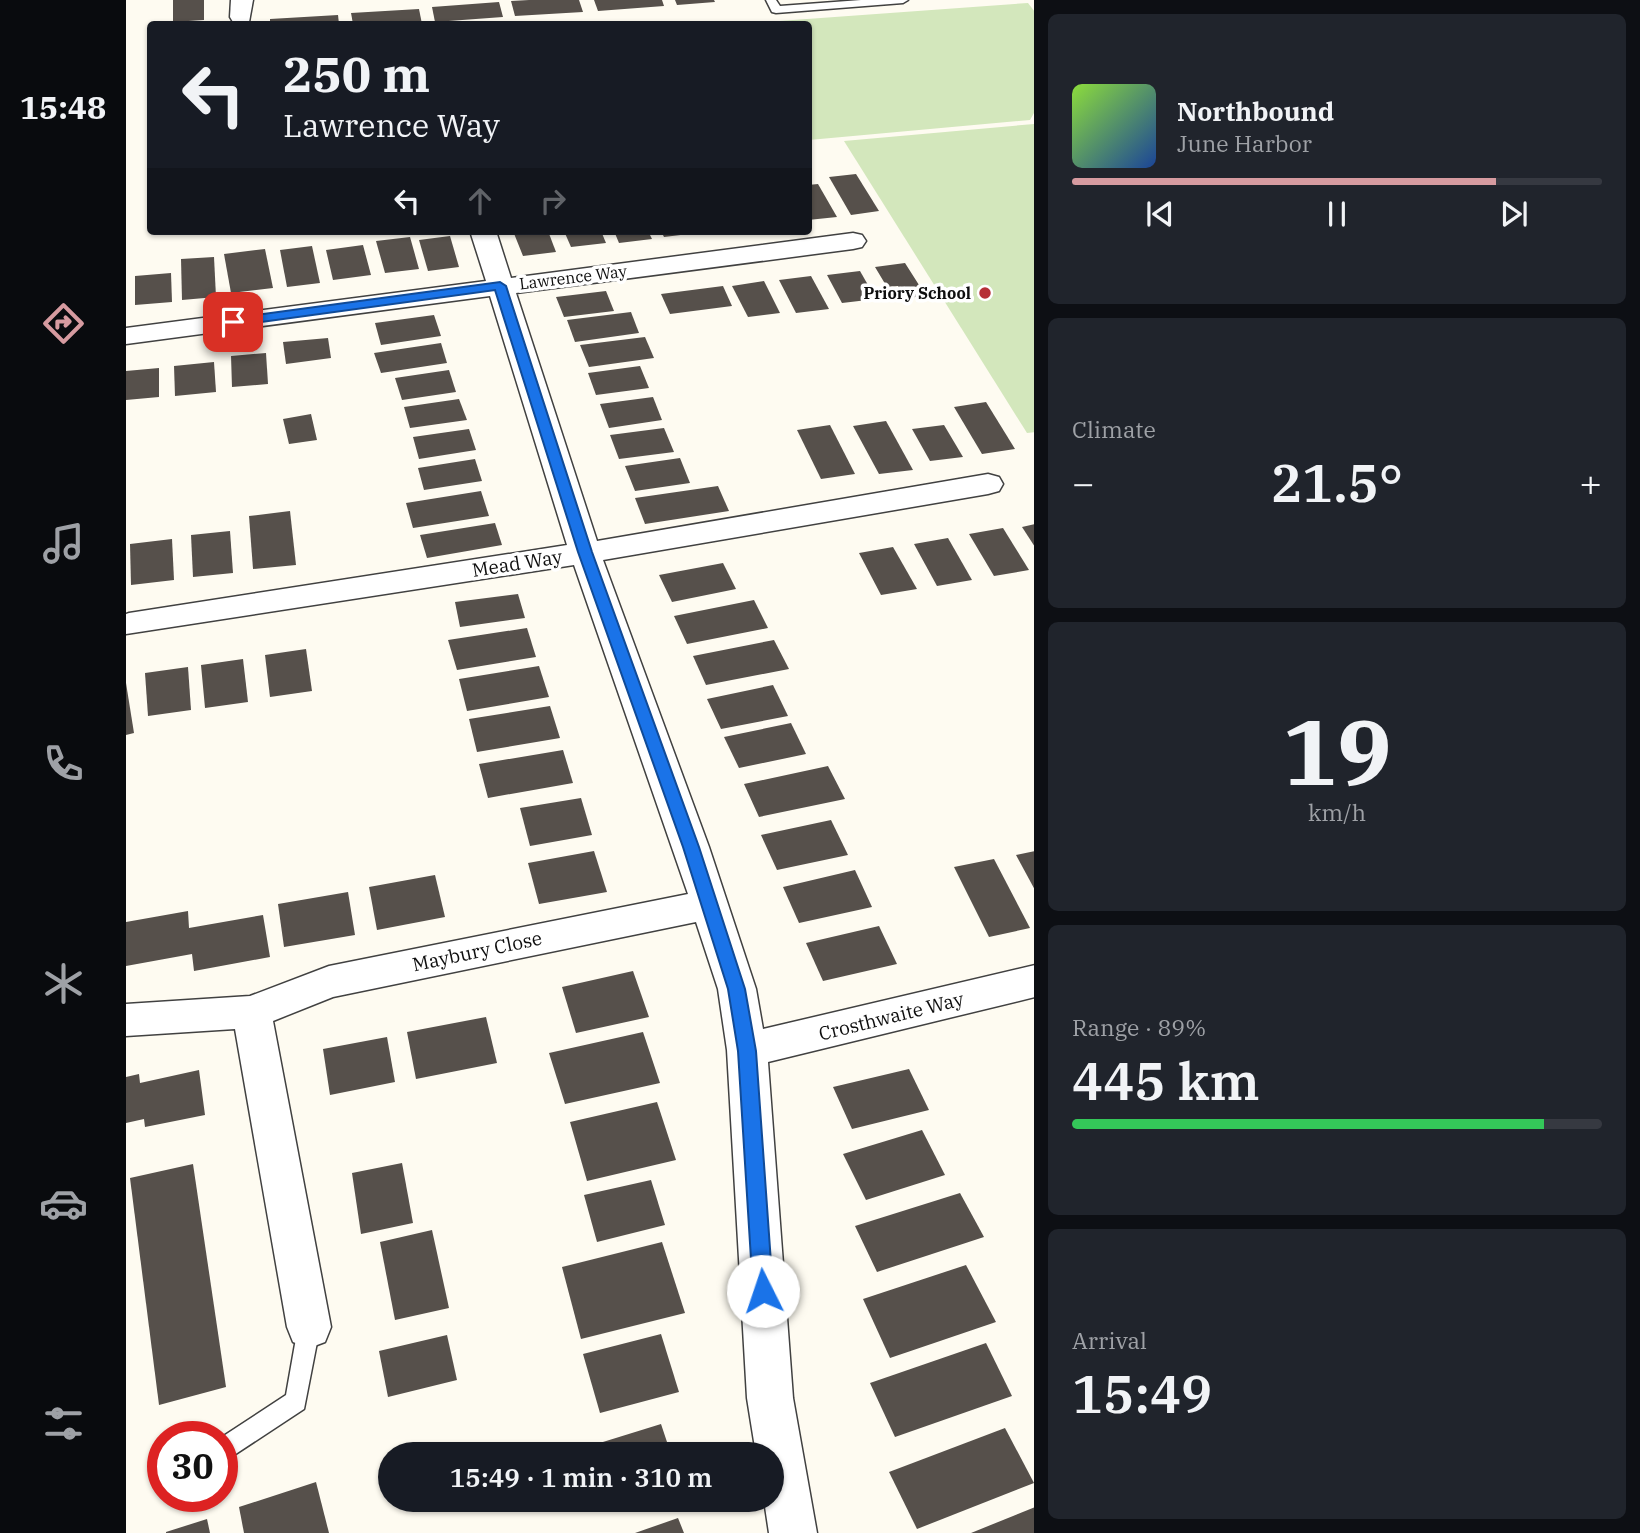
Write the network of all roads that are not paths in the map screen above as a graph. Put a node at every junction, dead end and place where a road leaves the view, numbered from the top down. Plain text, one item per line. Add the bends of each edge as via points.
1 (771, 0) edge
2 (903, 0) edge
3 (484, 235) edge
4 (853, 241) dead end
5 (500, 286) junction
6 (126, 337) edge
7 (988, 484) dead end
8 (585, 552) junction
9 (129, 624) dead end
10 (707, 905) junction
11 (1034, 981) edge
12 (252, 1012) junction
13 (126, 1020) edge
14 (747, 1051) junction
15 (309, 1327) joint
16 (238, 1440) edge
17 (793, 1533) edge

1 - 2 lane via 776,10
3 - 5 street
4 - 5 street, Lawrence Way
5 - 6 street, Lawrence Way
5 - 8 street
7 - 8 street, Mead Way
8 - 9 street, Mead Way
8 - 10 street via 691,847
10 - 12 street, Maybury Close via 328,982
10 - 14 street via 737,989
11 - 14 street, Crosthwaite Way
12 - 13 street, Maybury Close
12 - 15 street
14 - 17 street via 770,1398
15 - 16 lane via 296,1401

